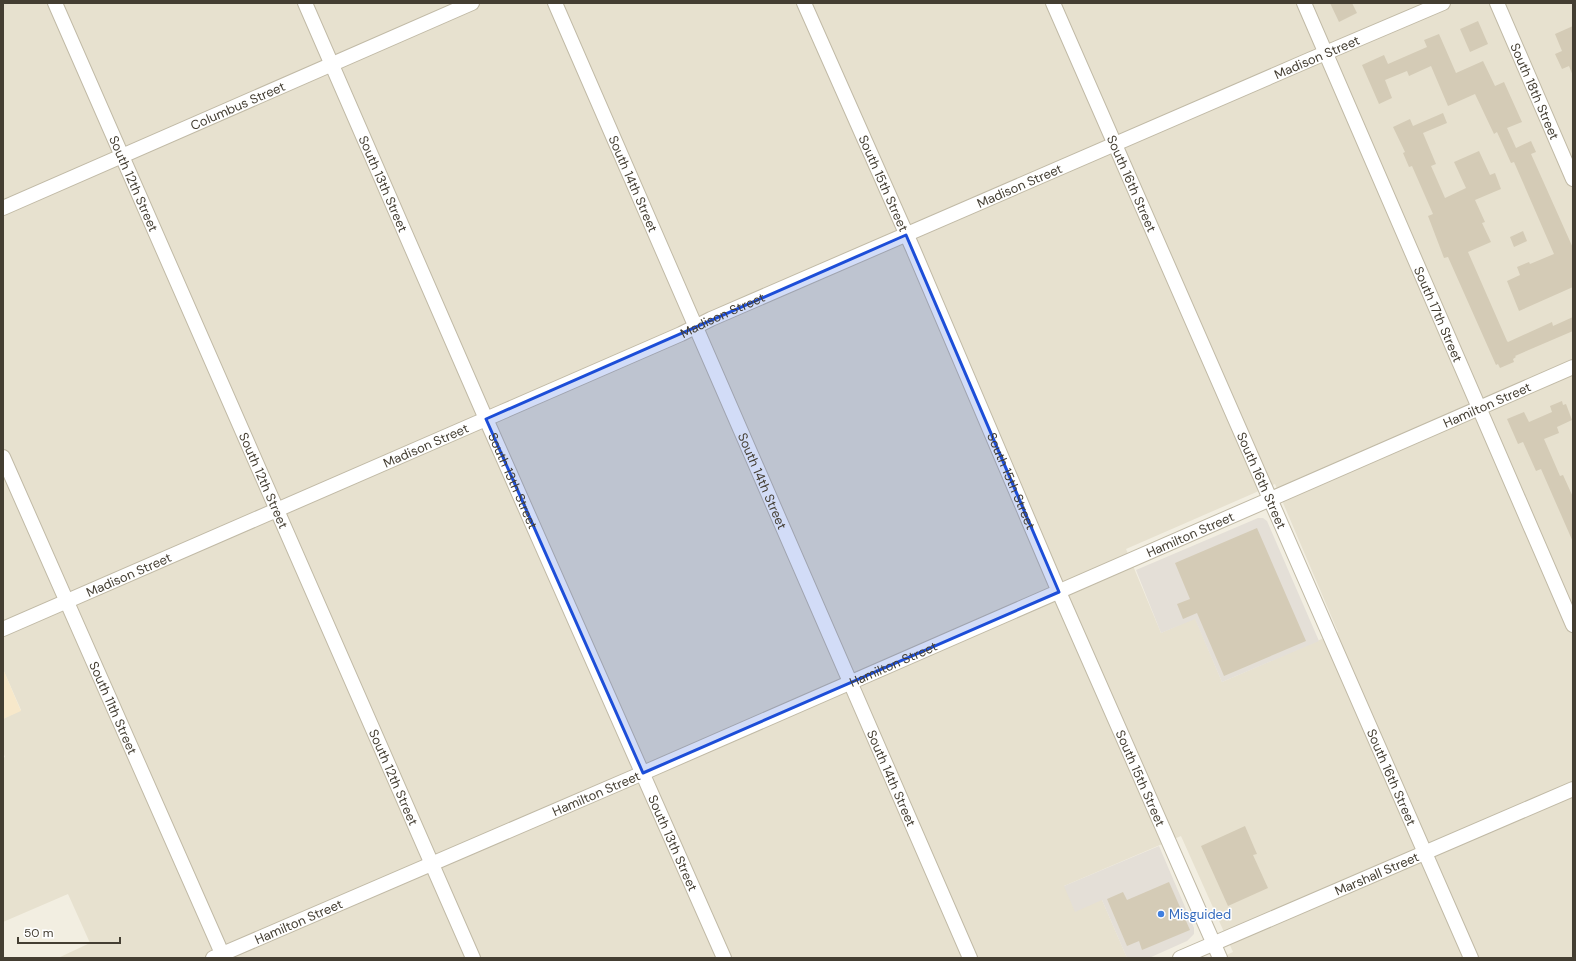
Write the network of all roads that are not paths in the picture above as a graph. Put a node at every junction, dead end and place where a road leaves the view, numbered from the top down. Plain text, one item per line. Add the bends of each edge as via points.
1 (55, 3) edge
2 (305, 3) edge
3 (472, 3) edge
4 (555, 3) edge
5 (804, 3) edge
6 (1053, 3) edge
7 (1304, 3) edge
8 (1443, 3) edge
9 (1497, 3) edge
10 (1325, 53) junction
11 (332, 64) junction
12 (1114, 144) junction
13 (122, 156) junction
14 (1573, 179) edge
15 (3, 208) edge
16 (906, 235) junction
17 (695, 327) junction
18 (1573, 367) edge
19 (1479, 408) junction
20 (486, 419) junction
21 (3, 457) edge
22 (1271, 500) junction
23 (276, 510) junction
24 (1059, 592) junction
25 (66, 601) junction
26 (1573, 624) edge
27 (3, 629) edge
28 (850, 682) junction
29 (643, 773) junction
30 (1573, 789) edge
31 (1425, 853) junction
32 (432, 864) junction
33 (1214, 944) junction
34 (220, 957) edge
35 (473, 958) edge
36 (724, 958) edge
37 (970, 958) edge
38 (1180, 958) edge
39 (1220, 958) edge
40 (1471, 958) edge

1 - 13 street, South 12th Street
2 - 11 street, South 13th Street
3 - 11 street, Columbus Street
4 - 17 street, South 14th Street
5 - 16 street, South 15th Street
6 - 12 street, South 16th Street
7 - 10 street, South 17th Street
8 - 10 street, Madison Street
9 - 14 street, South 18th Street
10 - 12 street, Madison Street
10 - 19 street, South 17th Street
11 - 13 street, Columbus Street
11 - 20 street, South 13th Street
12 - 16 street, Madison Street
12 - 22 street, South 16th Street
13 - 15 street, Columbus Street
13 - 23 street, South 12th Street
16 - 17 street, Madison Street
16 - 24 street, South 15th Street
17 - 20 street, Madison Street
17 - 28 street, South 14th Street
18 - 19 street, Hamilton Street
19 - 22 street, Hamilton Street
19 - 26 street, South 17th Street
20 - 23 street, Madison Street
20 - 29 street, South 13th Street
21 - 25 street, South 11th Street
22 - 24 street, Hamilton Street
22 - 31 street, South 16th Street
23 - 25 street, Madison Street
23 - 32 street, South 12th Street
24 - 28 street, Hamilton Street
24 - 33 street, South 15th Street
25 - 27 street, Madison Street
25 - 34 street, South 11th Street
28 - 29 street, Hamilton Street
28 - 37 street, South 14th Street
29 - 32 street, Hamilton Street
29 - 36 street, South 13th Street
30 - 31 street, Marshall Street
31 - 33 street, Marshall Street
31 - 40 street, South 16th Street
32 - 34 street, Hamilton Street
32 - 35 street, South 12th Street
33 - 38 street, Marshall Street
33 - 39 street, South 15th Street

